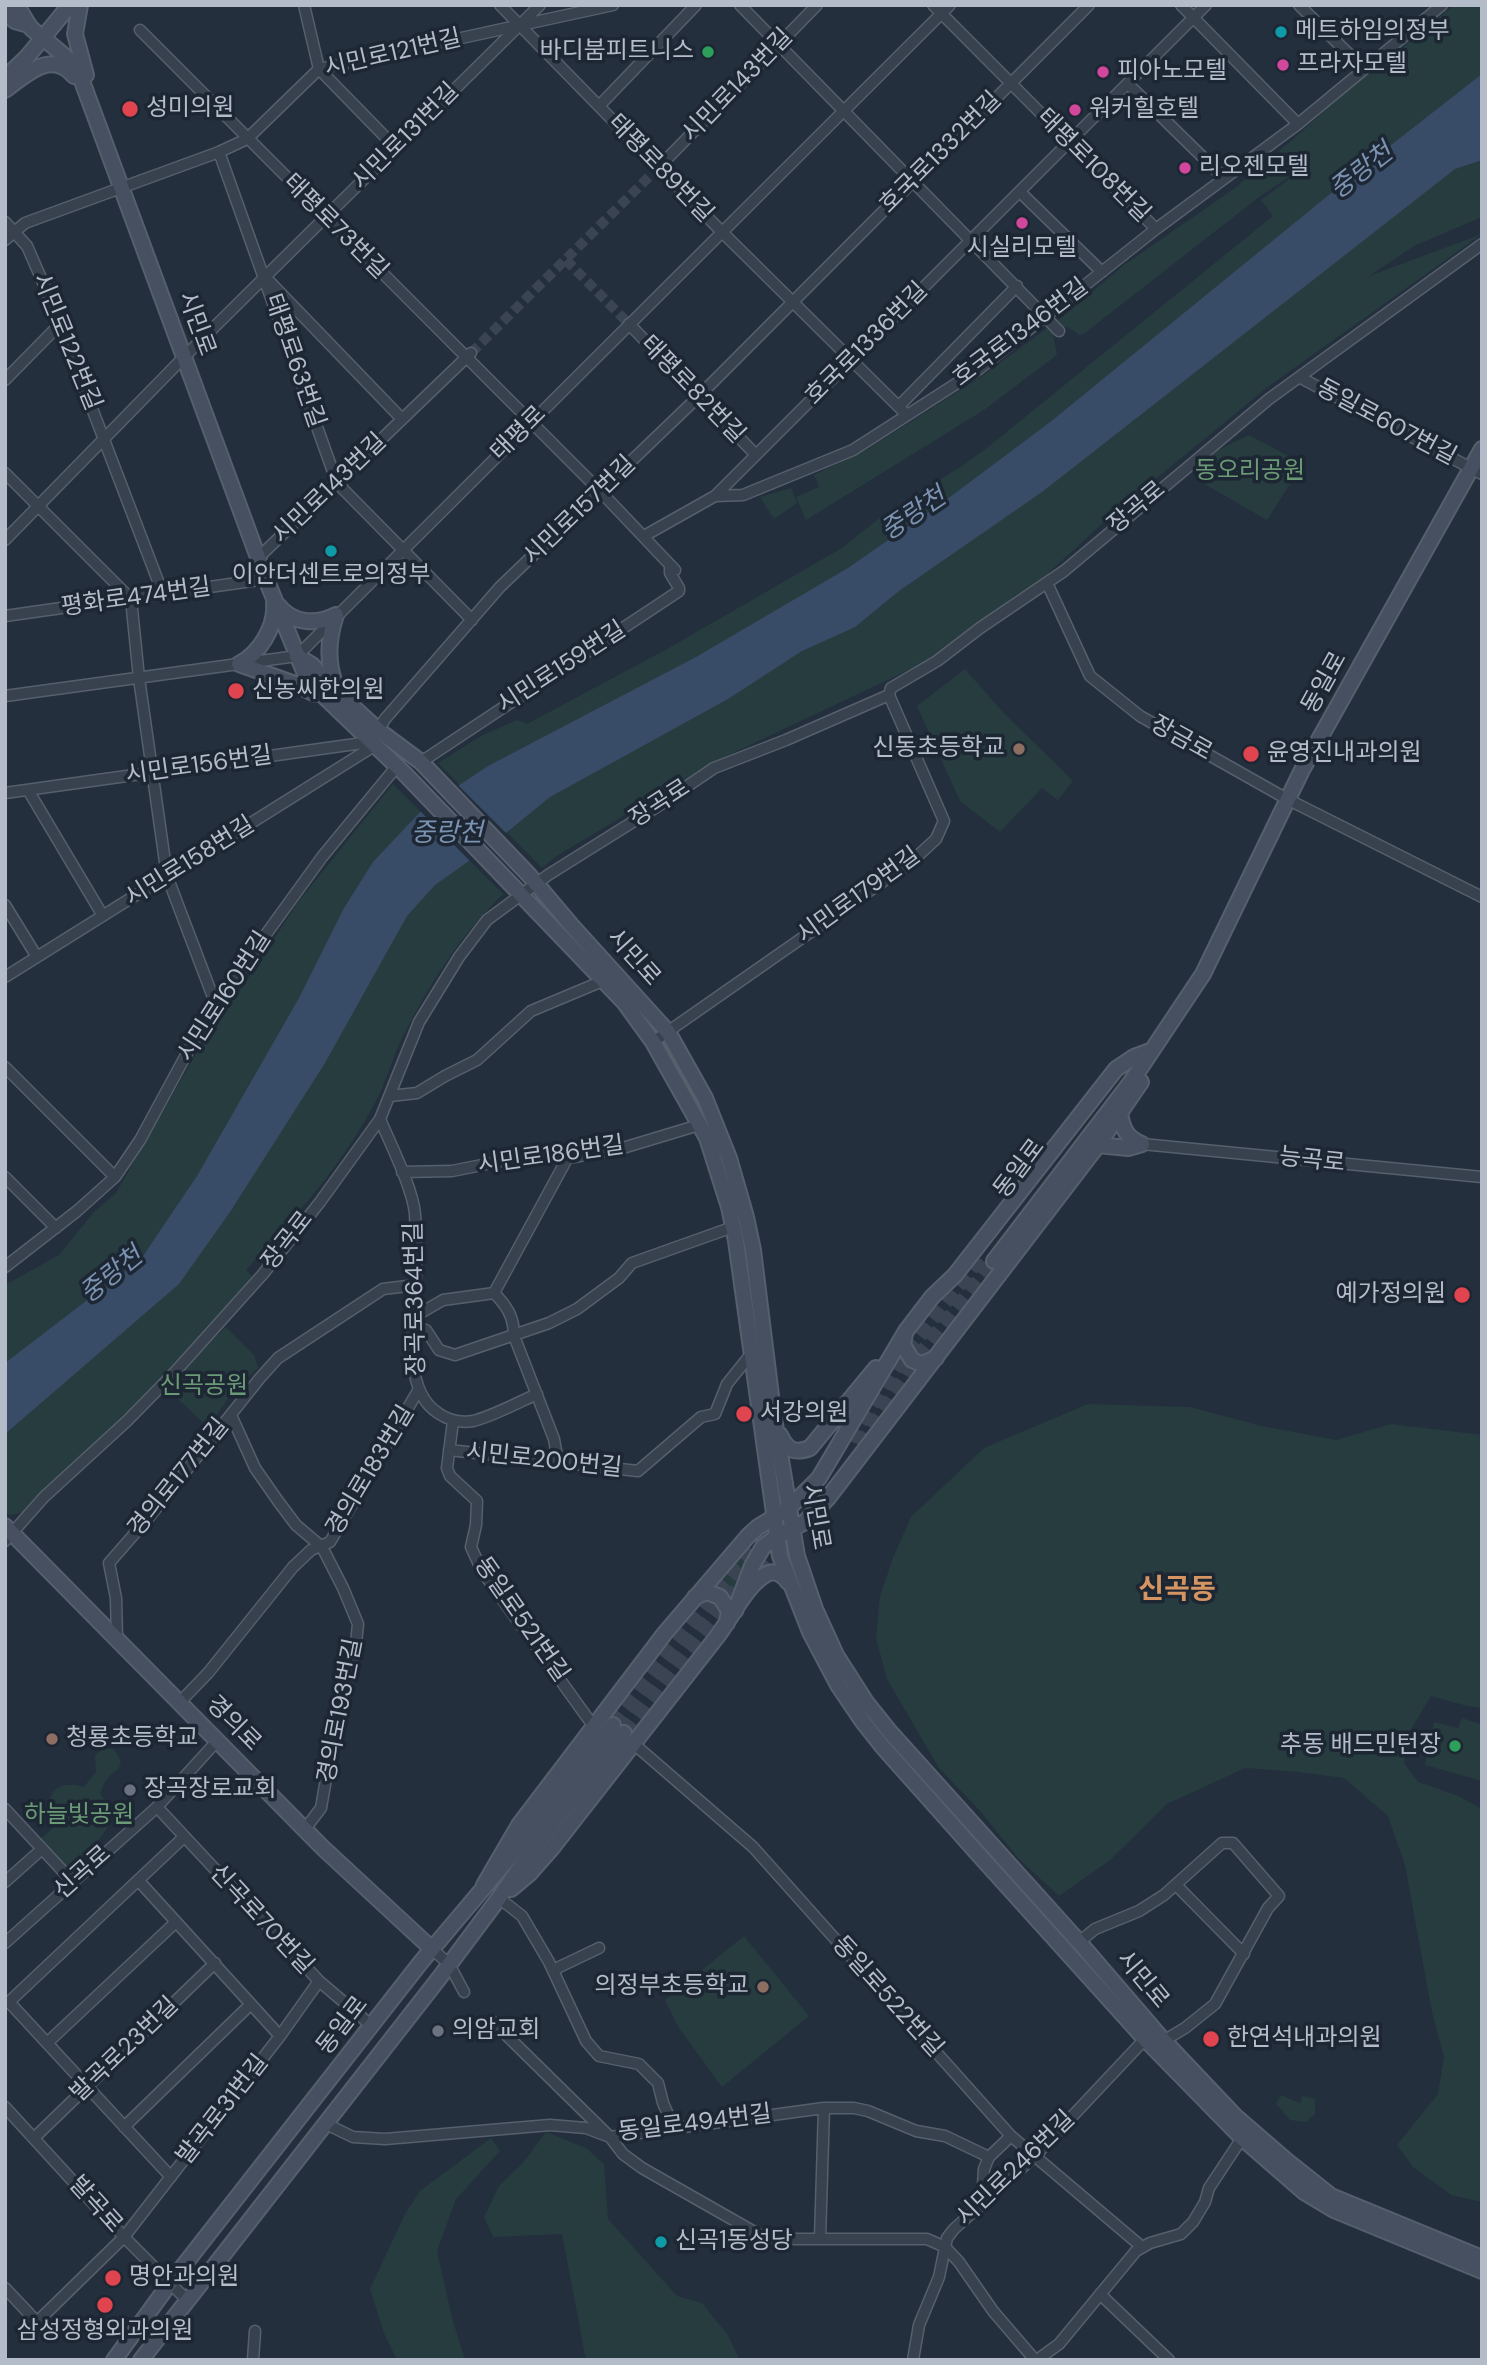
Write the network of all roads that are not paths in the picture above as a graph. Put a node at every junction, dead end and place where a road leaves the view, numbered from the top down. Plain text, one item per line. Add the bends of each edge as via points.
1 (15, 5) edge
2 (70, 5) edge
3 (80, 5) edge
4 (304, 5) edge
5 (500, 5) edge
6 (540, 5) edge
7 (613, 5) edge
8 (696, 5) edge
9 (740, 5) edge
10 (817, 5) edge
11 (933, 5) edge
12 (950, 5) edge
13 (1090, 5) edge
14 (1181, 5) edge
15 (1206, 5) edge
16 (1442, 5) edge
17 (1307, 8) edge
18 (5, 13) edge
19 (942, 14) junction
20 (1194, 18) junction
21 (29, 25) junction
22 (519, 25) junction
23 (140, 30) dead end
24 (43, 38) junction
25 (778, 44) junction
26 (318, 69) junction
27 (1364, 69) junction
28 (5, 78) edge
29 (1128, 83) junction
30 (1011, 84) junction
31 (5, 90) edge
32 (598, 106) junction
33 (844, 111) junction
34 (94, 114) junction
35 (1297, 124) junction
36 (247, 139) junction
37 (1069, 142) junction
38 (395, 147) junction
39 (219, 152) junction
40 (659, 167) junction
41 (1224, 178) junction
42 (913, 181) junction
43 (121, 187) junction
44 (1020, 192) junction
45 (325, 217) junction
46 (5, 222) edge
47 (1156, 229) junction
48 (14, 231) junction
49 (722, 232) junction
50 (5, 240) edge
51 (971, 240) junction
52 (1482, 244) edge
53 (1102, 272) junction
54 (265, 277) junction
55 (1017, 286) junction
56 (792, 301) junction
57 (1047, 316) junction
58 (60, 324) junction
59 (629, 324) junction
60 (1059, 331) dead end
61 (468, 356) junction
62 (184, 357) junction
63 (851, 360) junction
64 (1301, 378) junction
65 (5, 380) edge
66 (698, 397) junction
67 (898, 406) junction
68 (907, 415) junction
69 (402, 419) junction
70 (530, 423) junction
71 (104, 439) junction
72 (1482, 450) edge
73 (756, 455) junction
74 (1476, 472) edge
75 (5, 473) edge
76 (337, 483) junction
77 (600, 491) junction
78 (715, 496) junction
79 (39, 506) junction
80 (644, 536) junction
81 (5, 540) edge
82 (402, 550) junction
83 (258, 558) junction
84 (673, 567) joint
85 (266, 579) junction
86 (1047, 583) junction
87 (163, 594) junction
88 (131, 598) junction
89 (274, 599) junction
90 (336, 615) junction
91 (5, 617) edge
92 (472, 620) junction
93 (297, 656) junction
94 (239, 664) junction
95 (139, 678) junction
96 (889, 695) junction
97 (5, 696) edge
98 (332, 696) junction
99 (374, 739) junction
100 (421, 762) junction
101 (400, 769) junction
102 (152, 772) junction
103 (28, 790) junction
104 (5, 793) edge
105 (1287, 799) junction
106 (167, 876) junction
107 (533, 879) junction
108 (519, 891) junction
109 (1482, 897) edge
110 (5, 905) edge
111 (103, 916) junction
112 (37, 957) junction
113 (5, 977) edge
114 (605, 980) junction
115 (216, 1005) junction
116 (668, 1032) junction
117 (653, 1042) junction
118 (1150, 1051) junction
119 (5, 1067) edge
120 (390, 1096) junction
121 (1120, 1114) junction
122 (380, 1119) junction
123 (699, 1125) junction
124 (1142, 1144) junction
125 (1098, 1145) junction
126 (568, 1157) junction
127 (402, 1172) junction
128 (5, 1177) edge
129 (115, 1177) junction
130 (1482, 1177) edge
131 (733, 1227) junction
132 (56, 1228) junction
133 (989, 1257) tunnel mouth
134 (5, 1266) edge
135 (415, 1284) junction
136 (494, 1293) junction
137 (412, 1322) junction
138 (906, 1331) junction
139 (513, 1336) junction
140 (751, 1354) junction
141 (938, 1357) junction
142 (419, 1390) junction
143 (537, 1394) junction
144 (773, 1412) junction
145 (231, 1415) junction
146 (453, 1420) junction
147 (449, 1450) junction
148 (558, 1462) junction
149 (789, 1508) junction
150 (774, 1518) junction
151 (792, 1529) junction
152 (8, 1533) edge
153 (776, 1537) junction
154 (323, 1547) junction
155 (794, 1594) junction
156 (693, 1599) junction
157 (735, 1611) junction
158 (726, 1625) junction
159 (117, 1639) junction
160 (180, 1703) junction
161 (594, 1727) junction
162 (624, 1734) junction
163 (217, 1741) junction
164 (157, 1807) junction
165 (5, 1809) edge
166 (304, 1829) junction
167 (184, 1837) junction
168 (42, 1849) junction
169 (138, 1880) junction
170 (5, 1882) edge
171 (73, 1882) junction
172 (484, 1885) junction
173 (1176, 1885) junction
174 (499, 1898) junction
175 (176, 1922) junction
176 (1079, 1942) junction
177 (5, 1943) edge
178 (599, 1948) dead end
179 (432, 1949) junction
180 (1244, 1954) junction
181 (215, 1963) junction
182 (449, 1965) junction
183 (553, 1970) junction
184 (319, 1981) junction
185 (464, 1992) dead end
186 (251, 2004) junction
187 (492, 2021) dead end
188 (372, 2026) junction
189 (280, 2036) junction
190 (1154, 2042) junction
191 (47, 2043) junction
192 (88, 2087) junction
193 (5, 2107) edge
194 (824, 2108) junction
195 (324, 2123) junction
196 (124, 2127) junction
197 (674, 2128) junction
198 (1011, 2136) junction
199 (610, 2137) junction
200 (34, 2138) junction
201 (1242, 2138) junction
202 (989, 2157) junction
203 (1034, 2157) junction
204 (171, 2178) junction
205 (982, 2203) junction
206 (124, 2237) junction
207 (820, 2239) junction
208 (945, 2247) junction
209 (1142, 2247) junction
210 (1482, 2258) edge
211 (1482, 2271) edge
212 (170, 2283) junction
213 (5, 2288) edge
214 (1100, 2294) junction
215 (187, 2300) junction
216 (255, 2331) dead end
217 (114, 2360) edge
218 (141, 2360) edge
219 (253, 2360) edge
220 (913, 2360) edge
221 (1036, 2360) edge
222 (1169, 2360) edge

1 - 21 street, 시민로
2 - 24 street
3 - 34 street via 76,46
4 - 26 street
5 - 22 street, 태평로89번길
6 - 22 street, 시민로131번길
7 - 22 street, 시민로121번길
8 - 32 street, 태평로89번길
9 - 25 street
10 - 25 street, 시민로143번길
11 - 19 street, 태평로108번길
12 - 19 street, 태평로
13 - 30 street, 호국로1332번길
14 - 20 street
15 - 20 street, 호국로1336번길
16 - 27 street, 호국로1346번길
17 - 27 street
18 - 21 street, 시민로 via 15,22
19 - 30 street, 태평로108번길
19 - 33 street, 태평로
20 - 29 street, 호국로1336번길
20 - 35 street
21 - 24 street, 시민로
22 - 26 street, 시민로121번길
22 - 32 street, 태평로89번길
22 - 38 street, 시민로131번길
23 - 36 street, 태평로73번길
24 - 28 street
24 - 34 street, 시민로 via 79,73
25 - 33 street
25 - 40 street, 시민로143번길
26 - 36 street, 시민로121번길
26 - 38 street
27 - 35 street, 호국로1346번길
29 - 37 street, 호국로1336번길
29 - 41 street
30 - 37 street, 태평로108번길
30 - 42 street, 호국로1332번길
31 - 34 street via 33,68 60,66 74,76
32 - 40 street, 태평로89번길
33 - 42 street
33 - 49 street, 태평로
34 - 43 street, 시민로
35 - 41 street, 호국로1346번길
36 - 39 street, 시민로121번길
36 - 45 street, 태평로73번길
37 - 44 street, 호국로1336번길
37 - 47 street, 태평로108번길
38 - 45 street, 시민로131번길
39 - 43 street, 시민로121번길
39 - 54 street, 태평로63번길
40 - 49 street, 태평로89번길
41 - 47 street, 호국로1346번길
42 - 51 street
42 - 56 street, 호국로1332번길
43 - 48 street
43 - 62 street, 시민로
44 - 51 street, 호국로1336번길
44 - 53 street
45 - 54 street, 시민로131번길
45 - 61 street, 태평로73번길
46 - 48 street, 시민로122번길
47 - 53 street, 호국로1346번길
48 - 50 street
48 - 58 street, 시민로122번길 via 27,246
49 - 56 street, 태평로89번길
49 - 59 street, 태평로
51 - 55 street
51 - 63 street, 호국로1336번길
52 - 64 street, 장곡로
53 - 57 street, 호국로1346번길
54 - 62 street, 시민로131번길
54 - 69 street, 시민로143번길
54 - 76 street, 태평로63번길
55 - 57 street
55 - 67 street
56 - 63 street, 태평로89번길
56 - 66 street, 시민로157번길
57 - 60 street
57 - 68 street, 호국로1346번길 via 979,369
58 - 65 street
58 - 71 street, 시민로122번길
59 - 66 street, 태평로82번길
59 - 70 street, 태평로
61 - 69 street, 시민로143번길
61 - 70 street, 태평로73번길
62 - 71 street, 시민로131번길
62 - 83 street, 시민로
63 - 67 street, 태평로89번길
63 - 73 street, 호국로1336번길
64 - 74 street, 동일로607번길
64 - 86 street, 장곡로 via 1269,399
66 - 73 street, 태평로82번길
66 - 77 street, 시민로157번길
67 - 68 street, 태평로89번길
68 - 78 street, 호국로1346번길 via 853,450 743,495
69 - 76 street, 시민로143번길
70 - 77 street, 태평로73번길
70 - 82 street, 태평로
71 - 79 street, 시민로131번길
71 - 87 street, 시민로122번길
72 - 74 street, 동일로
73 - 78 street, 호국로1336번길
74 - 105 street, 동일로
75 - 79 street
76 - 82 street, 태평로63번길
76 - 83 street, 시민로143번길
77 - 80 street, 태평로73번길
77 - 92 street, 시민로157번길
78 - 80 street, 호국로1346번길
79 - 81 street, 시민로131번길
79 - 88 street
80 - 84 street, 태평로73번길
82 - 90 street, 태평로
82 - 92 street, 태평로63번길
83 - 85 street, 시민로
84 - 100 street, 시민로159번길 via 670,573 679,591
85 - 87 street, 평화로474번길
85 - 89 street, 시민로
86 - 96 street, 장곡로 via 891,688
86 - 105 street, 장금로 via 1090,676 1140,716
87 - 88 street, 평화로474번길
88 - 91 street, 평화로474번길
88 - 95 street
89 - 90 street via 296,619 322,621
89 - 93 street, 시민로
89 - 94 street via 273,618 260,645
90 - 93 street, 태평로
90 - 98 street via 331,631
92 - 99 street, 시민로157번길 via 385,719
93 - 94 street
93 - 98 street, 시민로 via 308,681
94 - 95 street
94 - 98 street
95 - 97 street
95 - 102 street
96 - 107 street, 장곡로 via 714,768
96 - 116 street, 시민로179번길 via 944,821 936,839 911,862
98 - 99 street, 시민로
99 - 100 street, 시민로
99 - 101 street, 시민로
99 - 102 street, 시민로156번길
99 - 106 street, 시민로158번길
100 - 107 street, 시민로
101 - 108 street, 시민로
101 - 115 street, 시민로160번길 via 321,857
102 - 103 street, 시민로156번길
102 - 106 street
103 - 104 street, 시민로156번길
103 - 111 street
105 - 109 street, 장금로
105 - 118 street, 동일로 via 1203,974
106 - 111 street, 시민로158번길
106 - 115 street
107 - 108 street, 장곡로
107 - 116 street, 시민로
108 - 114 street, 시민로
108 - 120 street, 장곡로 via 487,920 459,957 419,1022
110 - 112 street
111 - 112 street, 시민로158번길
112 - 113 street, 시민로158번길
114 - 117 street, 시민로
114 - 120 street via 531,1011 477,1060 417,1093
115 - 129 street, 시민로160번길
116 - 117 street, 시민로179번길
116 - 144 street, 시민로 via 705,1098 743,1206 753,1250
117 - 123 street, 시민로
118 - 121 street via 1149,1066
118 - 133 street, 동일로 via 1121,1074
118 - 138 street via 1116,1069
119 - 129 street
120 - 122 street, 장곡로
121 - 124 street via 1122,1129
121 - 125 street
122 - 127 street, 장곡로364번길
122 - 152 street, 장곡로 via 262,1274 160,1388
123 - 126 street, 시민로186번길 via 626,1147
123 - 131 street, 시민로 via 718,1168
124 - 125 street via 1128,1149
124 - 130 street, 능곡로
125 - 141 street
126 - 127 street, 시민로186번길 via 512,1159 452,1171
126 - 136 street
127 - 135 street, 장곡로364번길 via 415,1210
128 - 132 street
129 - 132 street, 시민로160번길
131 - 139 street via 632,1263 577,1309
131 - 140 street, 시민로
132 - 134 street, 시민로160번길
135 - 137 street, 장곡로364번길
135 - 145 street, 경의로177번길 via 383,1289 278,1358
136 - 137 street via 443,1300
136 - 139 street via 514,1323
137 - 139 street via 426,1330 439,1350 455,1355
137 - 142 street, 장곡로364번길
138 - 141 street via 903,1345 912,1360 924,1363
138 - 144 street via 810,1448 795,1452 787,1448
138 - 149 street via 819,1478
139 - 143 street
140 - 148 street, 시민로200번길 via 727,1384 715,1414 701,1417 638,1471
140 - 150 street, 시민로
141 - 151 street via 828,1498
142 - 146 street, 장곡로364번길 via 427,1406
142 - 154 street, 경의로183번길 via 335,1535
143 - 146 street via 473,1420
143 - 148 street
144 - 149 street, 시민로
145 - 154 street, 경의로193번길 via 255,1468 278,1501 296,1525
145 - 159 street, 경의로177번길 via 109,1563
146 - 147 street
147 - 148 street, 시민로200번길
147 - 161 street, 동일로521번길 via 450,1476 477,1501 471,1547 482,1571
149 - 150 street
149 - 151 street, 시민로
150 - 153 street, 시민로
150 - 156 street via 748,1536
151 - 153 street
151 - 176 street, 시민로 via 823,1627 866,1702
152 - 159 street, 경의로
153 - 155 street, 시민로
153 - 157 street via 757,1556
154 - 160 street, 경의로183번길 via 311,1550 293,1567
154 - 166 street, 경의로193번길 via 358,1624 321,1808
155 - 157 street via 784,1576 771,1573 757,1582
155 - 190 street, 시민로 via 838,1685 881,1746
156 - 158 street via 708,1592 720,1597 729,1611
156 - 161 street
157 - 158 street
158 - 162 street
159 - 160 street, 경의로
160 - 163 street, 경의로
161 - 172 street via 513,1833
162 - 172 street, 동일로
162 - 174 street, 동일로 via 552,1848
162 - 198 street, 동일로522번길 via 753,1847
163 - 164 street, 신곡로
163 - 166 street, 경의로
164 - 167 street, 신곡로70번길
164 - 171 street, 신곡로
165 - 168 street
166 - 179 street, 경의로
167 - 169 street
167 - 184 street, 신곡로70번길
168 - 170 street
168 - 171 street
169 - 175 street
169 - 191 street via 9,2002
171 - 177 street, 신곡로
172 - 179 street, 동일로
173 - 176 street via 1148,1907 1095,1929
173 - 180 street
173 - 180 street, 시민로246번길 via 1222,1843 1233,1843 1279,1896
174 - 182 street, 동일로
174 - 183 street via 522,1916
175 - 181 street
175 - 191 street
176 - 190 street, 시민로
178 - 183 street
179 - 182 street
179 - 188 street, 동일로
180 - 190 street, 시민로246번길 via 1215,2004 1185,2028
181 - 186 street
181 - 192 street, 발곡로23번길
182 - 185 street
182 - 195 street, 동일로
183 - 197 street via 586,2041 599,2056 639,2064 658,2083
184 - 188 street, 신곡로70번길
184 - 189 street, 발곡로31번길
186 - 189 street
186 - 196 street
187 - 199 street
188 - 212 street, 동일로
189 - 204 street, 발곡로31번길
190 - 201 street, 시민로
190 - 203 street, 시민로246번길
190 - 210 street, 시민로 via 1331,2196
191 - 192 street
192 - 196 street
192 - 200 street, 발곡로23번길
193 - 200 street, 발곡로
194 - 197 street, 동일로494번길
194 - 202 street, 동일로494번길 via 868,2111 916,2131 945,2136
194 - 207 street
195 - 199 street, 동일로494번길 via 353,2137 385,2139 550,2125 586,2128
195 - 215 street, 동일로
196 - 204 street
197 - 199 street, 동일로494번길
198 - 202 street
198 - 203 street, 동일로522번길
199 - 207 street via 642,2168 764,2237
200 - 206 street, 발곡로
201 - 209 street via 1193,2222 1181,2234
201 - 211 street, 시민로 via 1304,2192 1334,2210
202 - 205 street
203 - 205 street, 시민로246번길
203 - 209 street, 동일로522번길
204 - 206 street, 발곡로31번길
205 - 208 street, 시민로246번길 via 954,2229
206 - 212 street, 발곡로
206 - 213 street, 발곡로31번길 via 37,2322
207 - 208 street via 927,2239
208 - 220 street, 시민로246번길 via 939,2277 919,2325
208 - 221 street
209 - 214 street
212 - 215 street, 발곡로
212 - 217 street, 동일로
214 - 221 street via 1059,2344
214 - 222 street
215 - 218 street, 동일로
216 - 219 street

